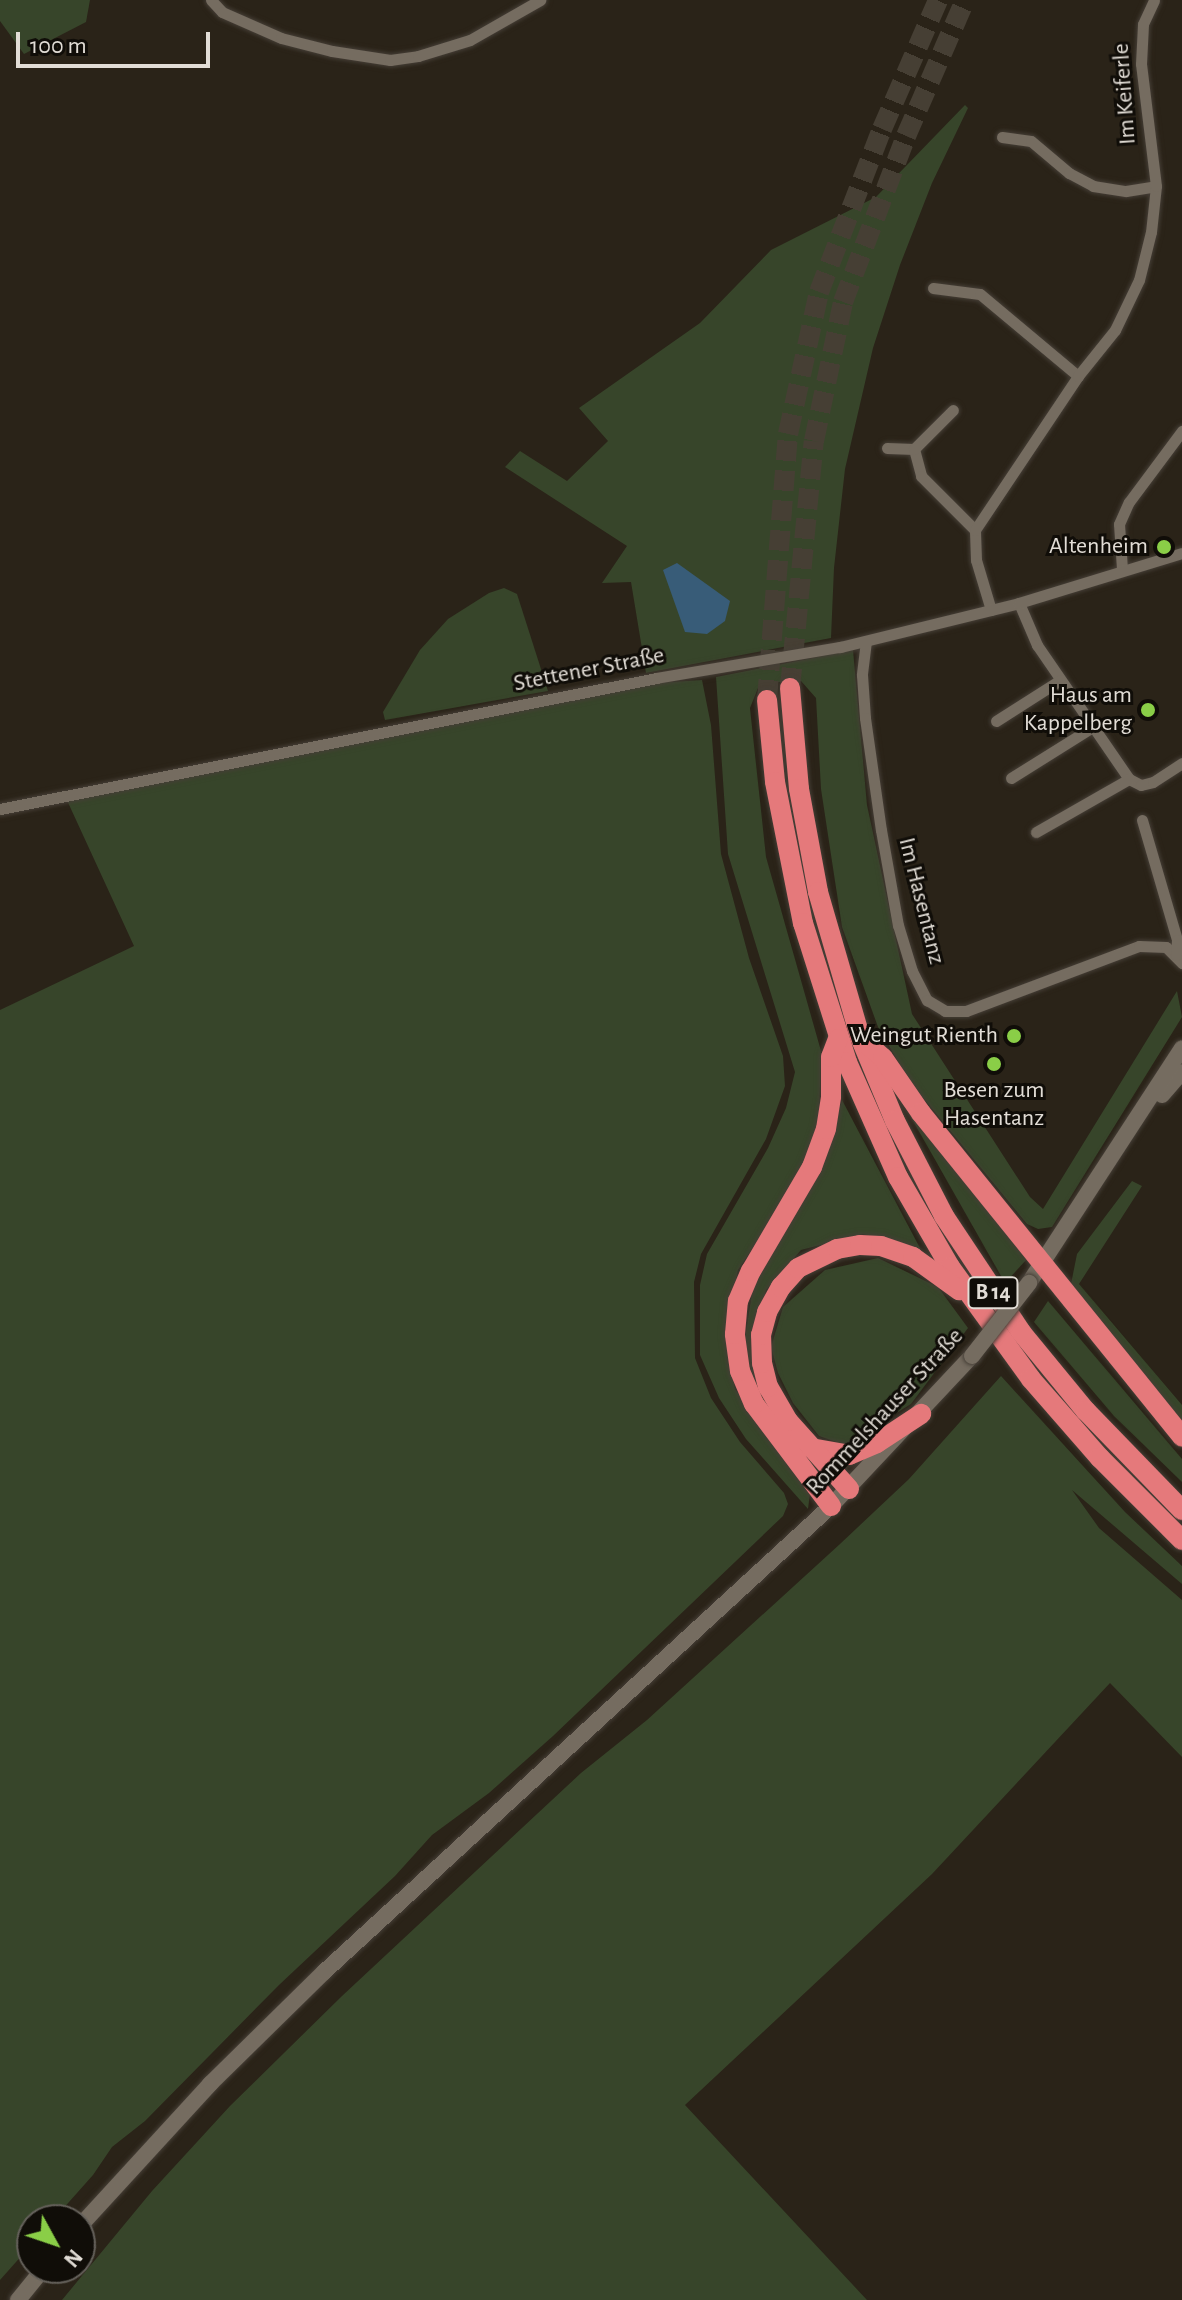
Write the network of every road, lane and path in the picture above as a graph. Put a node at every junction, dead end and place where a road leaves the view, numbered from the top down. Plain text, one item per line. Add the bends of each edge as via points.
1 (211, 0) edge
2 (540, 0) edge
3 (1154, 0) edge
4 (1002, 137) dead end
5 (1156, 186) junction
6 (933, 288) dead end
7 (1078, 376) junction
8 (953, 410) dead end
9 (1182, 431) edge
10 (887, 448) dead end
11 (914, 449) junction
12 (975, 530) junction
13 (1182, 553) edge
14 (1122, 569) junction
15 (1019, 603) junction
16 (991, 610) junction
17 (866, 641) junction
18 (1060, 680) junction
19 (790, 688) tunnel mouth
20 (767, 700) tunnel mouth
21 (996, 721) dead end
22 (1091, 728) junction
23 (1182, 763) edge
24 (1011, 778) dead end
25 (1129, 779) junction
26 (0, 809) edge
27 (1142, 820) dead end
28 (1036, 832) dead end
29 (1179, 959) edge
30 (860, 1037) junction
31 (838, 1039) junction
32 (1182, 1048) edge
33 (1182, 1072) edge
34 (1117, 1152) junction
35 (1044, 1263) junction
36 (972, 1299) junction
37 (921, 1414) junction
38 (1182, 1437) edge
39 (811, 1448) junction
40 (849, 1489) junction
41 (831, 1506) junction
42 (1182, 1510) edge
43 (1182, 1540) edge
44 (96, 2209) edge
45 (31, 2284) edge
46 (18, 2300) edge

1 - 2 street via 222,12 281,38 390,60 470,40
3 - 5 street, Im Keiferle via 1143,24 1141,64
4 - 5 street via 1031,141 1093,186 1126,191
5 - 7 street, Im Keiferle via 1139,280 1115,330
6 - 7 street via 980,294
7 - 12 street, Im Keiferle
8 - 11 street
9 - 14 street via 1129,502 1119,524
10 - 11 street
11 - 12 street via 921,476
12 - 16 street via 976,560
13 - 14 street, Stettener Straße
14 - 15 street, Stettener Straße
15 - 16 street, Stettener Straße
15 - 18 street
16 - 17 street, Stettener Straße
17 - 26 street, Stettener Straße
17 - 29 street, Im Hasentanz via 864,703 881,830 898,925 927,1000 945,1011 966,1011 1139,946 1166,947
18 - 21 street
18 - 22 street
19 - 30 highway, B 14 via 809,852
20 - 31 highway, B 14 via 788,858
22 - 24 street
22 - 25 street
23 - 25 street via 1153,782 1141,785
25 - 28 street
27 - 29 street, Im Hasentanz
30 - 35 highway, B 14 via 883,1058 921,1113
30 - 42 highway, B 14 via 927,1185 998,1301 1070,1394
31 - 36 highway, B 14 via 898,1177
31 - 41 highway via 831,1057 826,1129 812,1167 751,1271 738,1301 735,1334 740,1371 754,1404
32 - 34 main road, Rommelshauser Straße
33 - 34 main road
34 - 35 main road, Rommelshauser Straße
35 - 37 main road, Rommelshauser Straße, bridge
35 - 38 highway
36 - 39 highway, B 14 via 913,1257 881,1246 837,1249 798,1268 767,1312 762,1363 768,1387
36 - 43 highway, B 14 via 1053,1406
37 - 39 highway via 849,1455
37 - 40 main road, Rommelshauser Straße
39 - 40 highway, B 14
40 - 41 main road, Rommelshauser Straße
41 - 44 main road, Rommelshauser Straße via 324,1972 210,2084
45 - 46 main road

